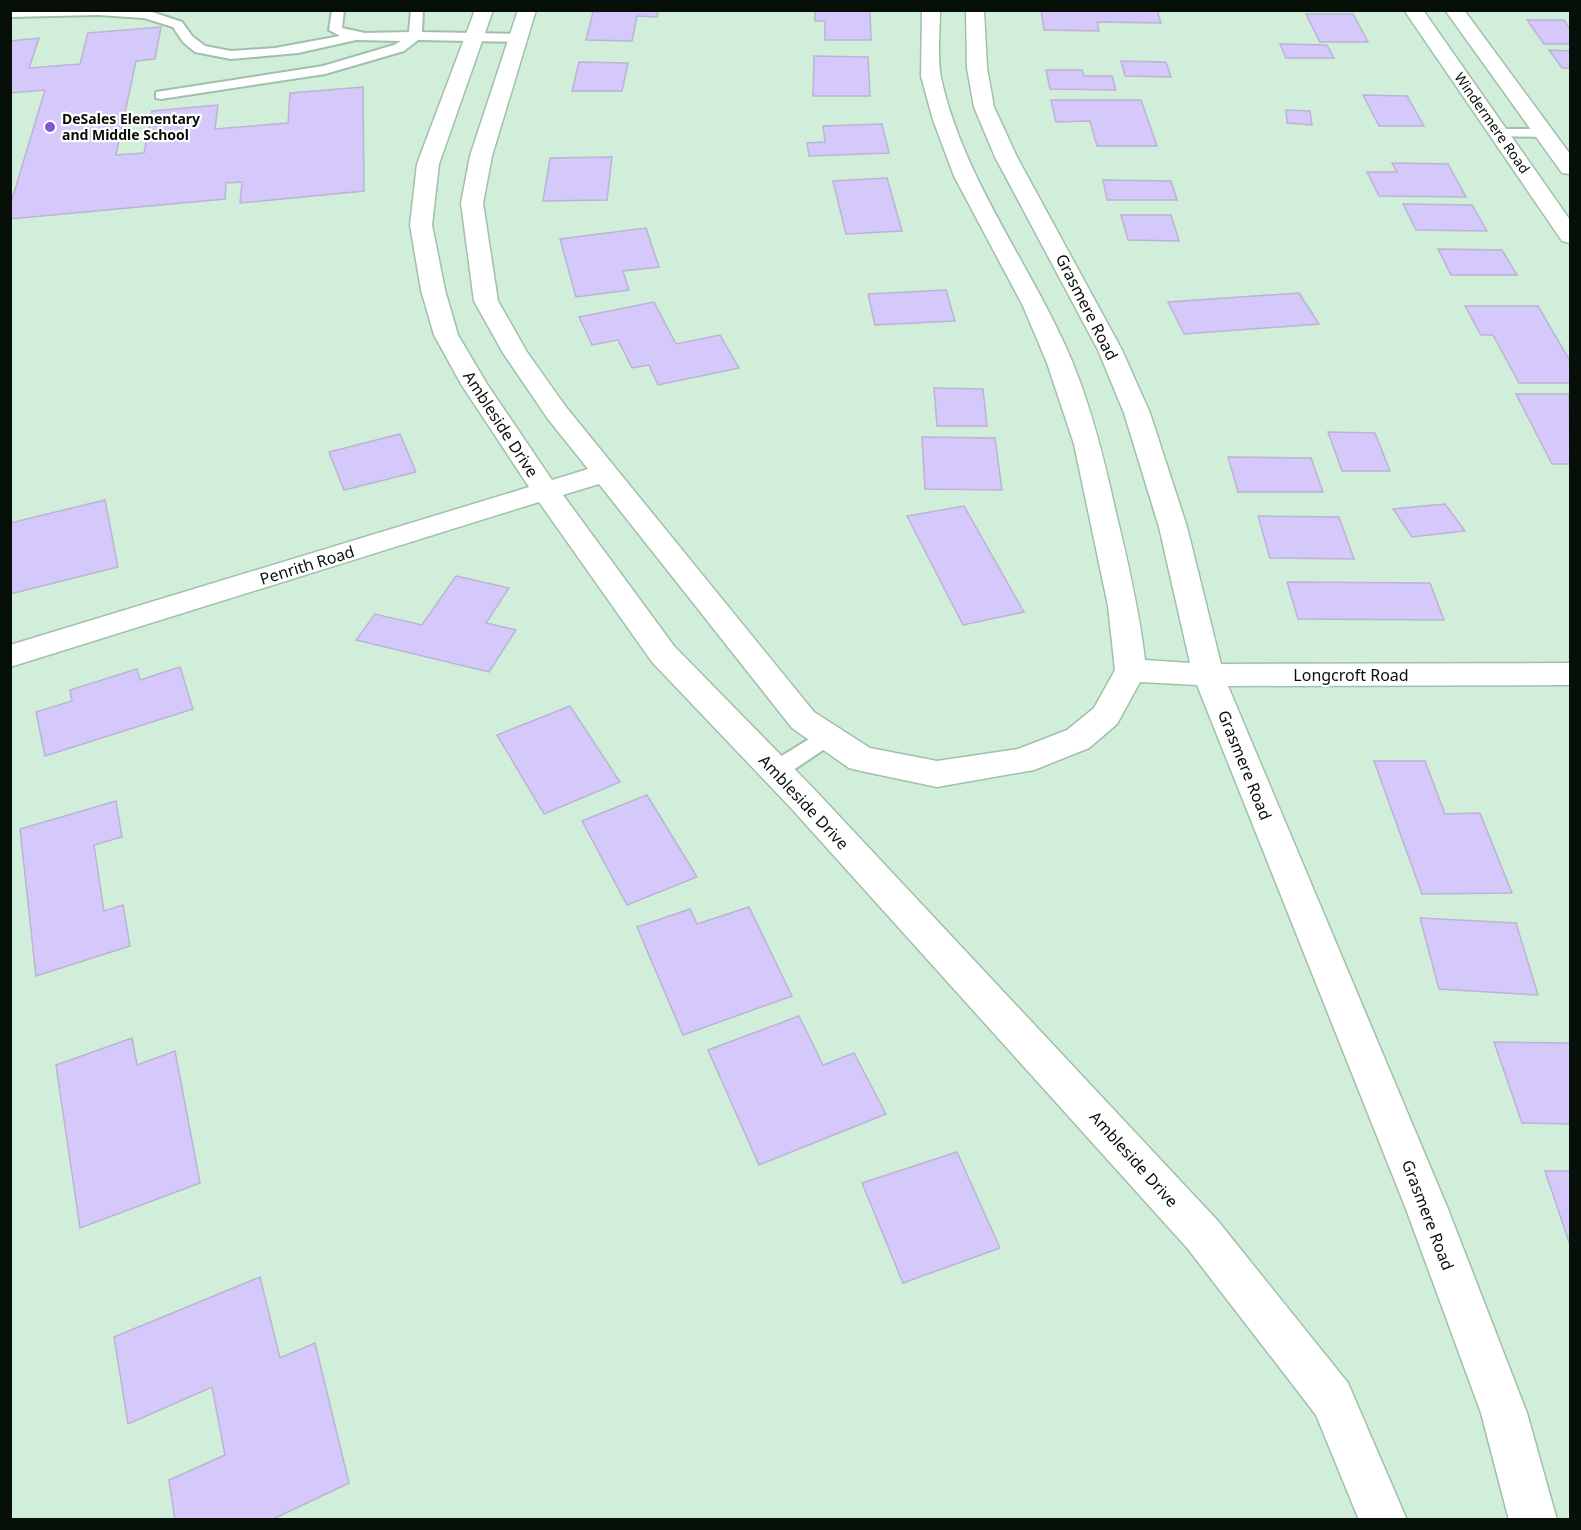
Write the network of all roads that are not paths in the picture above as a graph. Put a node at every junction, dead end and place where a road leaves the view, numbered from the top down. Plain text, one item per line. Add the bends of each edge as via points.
1 (338, 10) edge
2 (417, 10) edge
3 (527, 10) edge
4 (931, 10) edge
5 (975, 10) edge
6 (1413, 10) edge
7 (1455, 10) edge
8 (10, 13) edge
9 (479, 24) edge
10 (415, 36) junction
11 (351, 37) junction
12 (519, 38) junction
13 (161, 95) dead end
14 (1499, 133) junction
15 (1545, 133) junction
16 (1570, 168) edge
17 (1570, 236) edge
18 (604, 473) junction
19 (546, 492) junction
20 (10, 657) edge
21 (1131, 670) junction
22 (1570, 674) edge
23 (1208, 675) junction
24 (827, 736) junction
25 (775, 771) junction
26 (1383, 1520) edge
27 (1533, 1520) edge

1 - 11 lane via 335,30
2 - 10 lane
3 - 12 street
4 - 21 street via 931,76 943,120 965,176 1035,306 1060,363 1087,444 1123,606
5 - 23 street, Grasmere Road via 977,68 984,107 1006,157 1110,350 1137,413 1173,527
6 - 14 street, Windermere Road
7 - 15 street
8 - 11 lane via 160,17 178,26 201,50 220,54 318,47
9 - 10 lane
9 - 12 lane
9 - 19 street, Ambleside Drive via 428,164 421,225 446,335
10 - 11 lane
10 - 13 lane via 399,48 325,70
12 - 18 street via 481,156 472,203 486,301 515,353
14 - 15 lane
14 - 17 street, Windermere Road
15 - 16 street
18 - 19 street, Penrith Road
18 - 24 street via 788,703 803,720
19 - 20 street, Penrith Road
19 - 25 street, Ambleside Drive via 663,654
21 - 23 street, Longcroft Road
21 - 24 street via 1106,716 1078,740 1022,761 937,774 861,759
22 - 23 street, Longcroft Road
23 - 27 street, Grasmere Road via 1427,1209 1504,1413
24 - 25 lane
25 - 26 street, Ambleside Drive via 1203,1235 1332,1399

